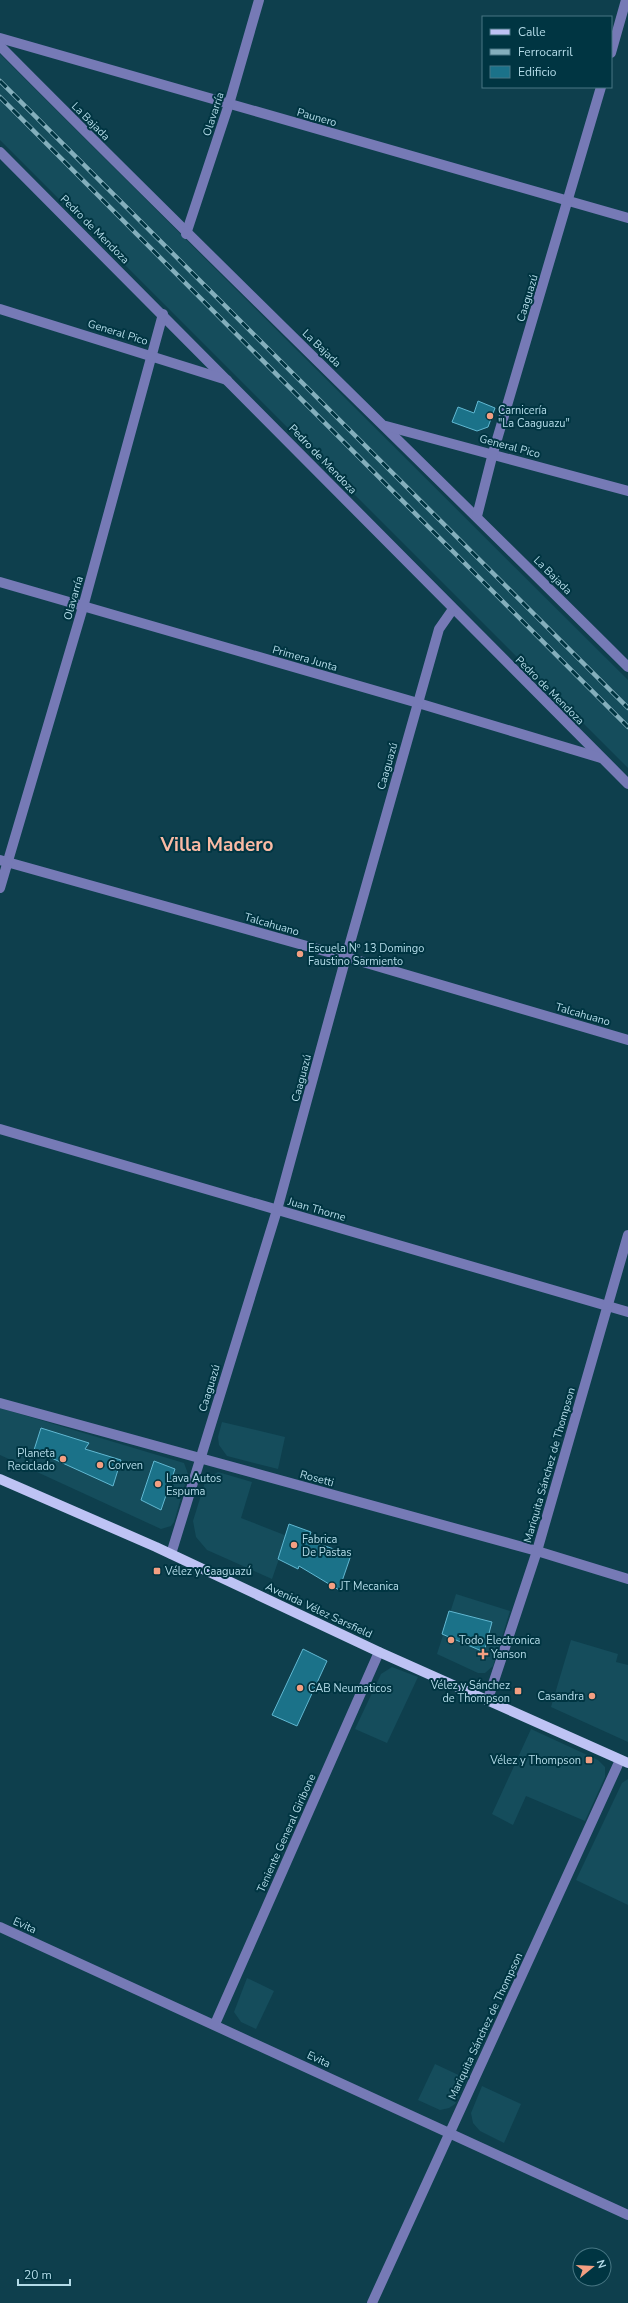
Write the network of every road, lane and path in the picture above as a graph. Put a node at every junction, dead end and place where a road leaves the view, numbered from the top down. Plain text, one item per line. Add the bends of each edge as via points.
1 (259, 0) edge
2 (626, 0) edge
3 (0, 38) edge
4 (0, 46) edge
5 (612, 49) edge
6 (601, 88) edge
7 (228, 104) junction
8 (0, 152) edge
9 (569, 201) junction
10 (628, 218) edge
11 (186, 234) junction
12 (0, 309) edge
13 (163, 314) junction
14 (153, 356) junction
15 (229, 381) junction
16 (384, 425) junction
17 (493, 453) junction
18 (628, 491) edge
19 (477, 516) junction
20 (0, 582) edge
21 (84, 607) junction
22 (453, 609) junction
23 (628, 667) edge
24 (418, 703) junction
25 (603, 759) junction
26 (628, 784) edge
27 (4, 862) edge
28 (0, 888) edge
29 (346, 957) junction
30 (628, 1040) edge
31 (0, 1128) edge
32 (277, 1210) junction
33 (628, 1235) edge
34 (608, 1306) junction
35 (628, 1312) edge
36 (0, 1402) edge
37 (200, 1458) junction
38 (0, 1479) edge
39 (537, 1551) junction
40 (171, 1554) junction
41 (628, 1579) edge
42 (379, 1652) junction
43 (488, 1699) junction
44 (624, 1762) edge
45 (0, 1927) edge
46 (215, 2024) junction
47 (450, 2133) junction
48 (628, 2215) edge
49 (372, 2303) edge

1 - 7 street, Olavarría
2 - 5 street
3 - 7 street, Paunero
4 - 11 street, La Bajada
6 - 9 street, Caaguazú
7 - 9 street, Paunero
7 - 11 street, Olavarría
8 - 13 street, Pedro de Mendoza
9 - 10 street, Paunero
9 - 17 street, Caaguazú
11 - 16 street, La Bajada
12 - 14 street, General Pico
13 - 14 street, Olavarría
13 - 15 street, Pedro de Mendoza
14 - 15 street, General Pico
14 - 21 street, Olavarría
15 - 22 street, Pedro de Mendoza
16 - 17 street, General Pico
16 - 19 street, La Bajada
17 - 18 street, General Pico
17 - 19 street, Caaguazú
19 - 23 street, La Bajada
20 - 21 street, Primera Junta
21 - 24 street, Primera Junta
21 - 27 street, Olavarría
22 - 24 street, Caaguazú via 440,629
22 - 25 street, Pedro de Mendoza
24 - 25 street, Primera Junta
24 - 29 street, Caaguazú
25 - 26 street, Pedro de Mendoza
27 - 28 street, Olavarría
27 - 29 street, Talcahuano
29 - 30 street, Talcahuano
29 - 32 street, Caaguazú
31 - 32 street, Juan Thorne
32 - 34 street, Juan Thorne
32 - 37 street, Caaguazú
33 - 34 street, Mariquita Sánchez de Thompson
34 - 35 street, Juan Thorne
34 - 39 street, Mariquita Sánchez de Thompson
36 - 37 street, Rosetti
37 - 39 street, Rosetti
37 - 40 street, Caaguazú
38 - 40 main road, Avenida Vélez Sarsfield
39 - 41 street, Rosetti
39 - 43 street, Mariquita Sánchez de Thompson
40 - 42 main road, Avenida Vélez Sarsfield
42 - 43 main road, Avenida Vélez Sarsfield
42 - 46 street, Teniente General Giribone
43 - 44 main road, Avenida Vélez Sarsfield
44 - 47 street, Mariquita Sánchez de Thompson
45 - 46 street, Evita
46 - 47 street, Evita
47 - 48 street, Evita
47 - 49 street, Mariquita Sánchez de Thompson

